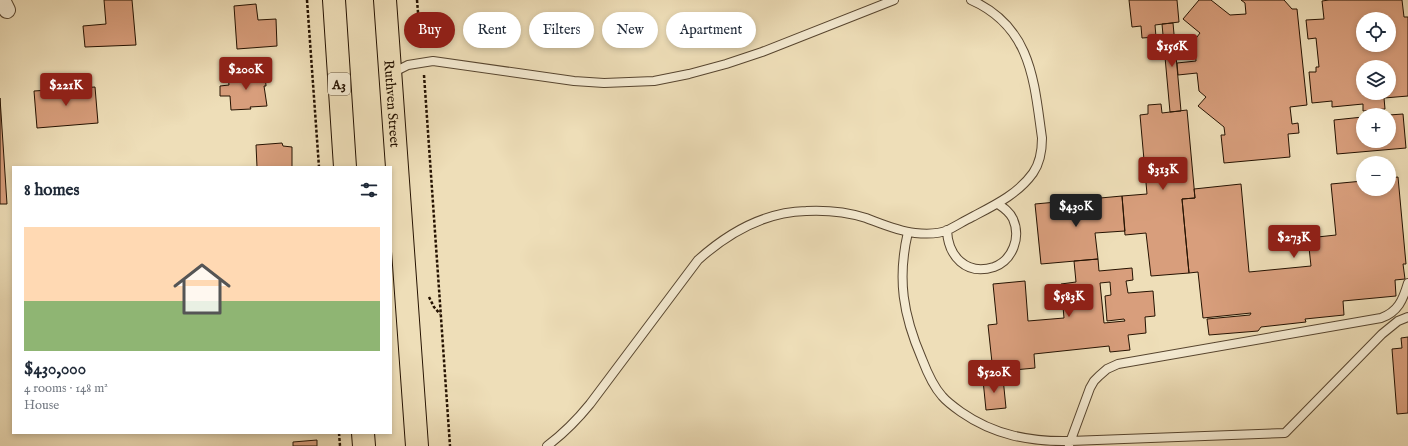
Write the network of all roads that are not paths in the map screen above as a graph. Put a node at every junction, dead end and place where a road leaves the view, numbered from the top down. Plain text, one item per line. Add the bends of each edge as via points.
1 (334, 0) edge
2 (385, 0) edge
3 (894, 0) edge
4 (973, 0) edge
5 (390, 74) junction
6 (345, 166) edge
7 (998, 204) junction
8 (947, 230) junction
9 (908, 232) junction
10 (1408, 283) edge
11 (1408, 316) edge
12 (363, 434) edge
13 (1069, 444) edge
14 (364, 446) edge
15 (417, 446) edge
16 (547, 446) edge

1 - 6 highway, A3
2 - 5 highway, Ruthven Street
3 - 5 lane via 726,64 654,81 574,81 433,61 408,65
4 - 7 lane via 1001,19 1023,48 1032,73 1042,138 1040,157 1034,172 1011,196
5 - 15 highway, Ruthven Street
7 - 8 lane
7 - 8 lane via 1012,218 1017,236 1010,254 1003,262 986,268 968,266 954,256
8 - 9 lane via 932,233
9 - 13 lane via 904,248 902,281 906,316 929,376 942,396 970,418 1001,432 1035,441
9 - 16 lane via 845,213 805,211 766,218 729,235 698,260 590,404 562,435
10 - 13 lane via 1401,304 1389,315 1381,318 1179,352 1118,364 1107,369 1098,376 1090,388
11 - 13 lane via 1382,334 1285,433
12 - 14 highway

